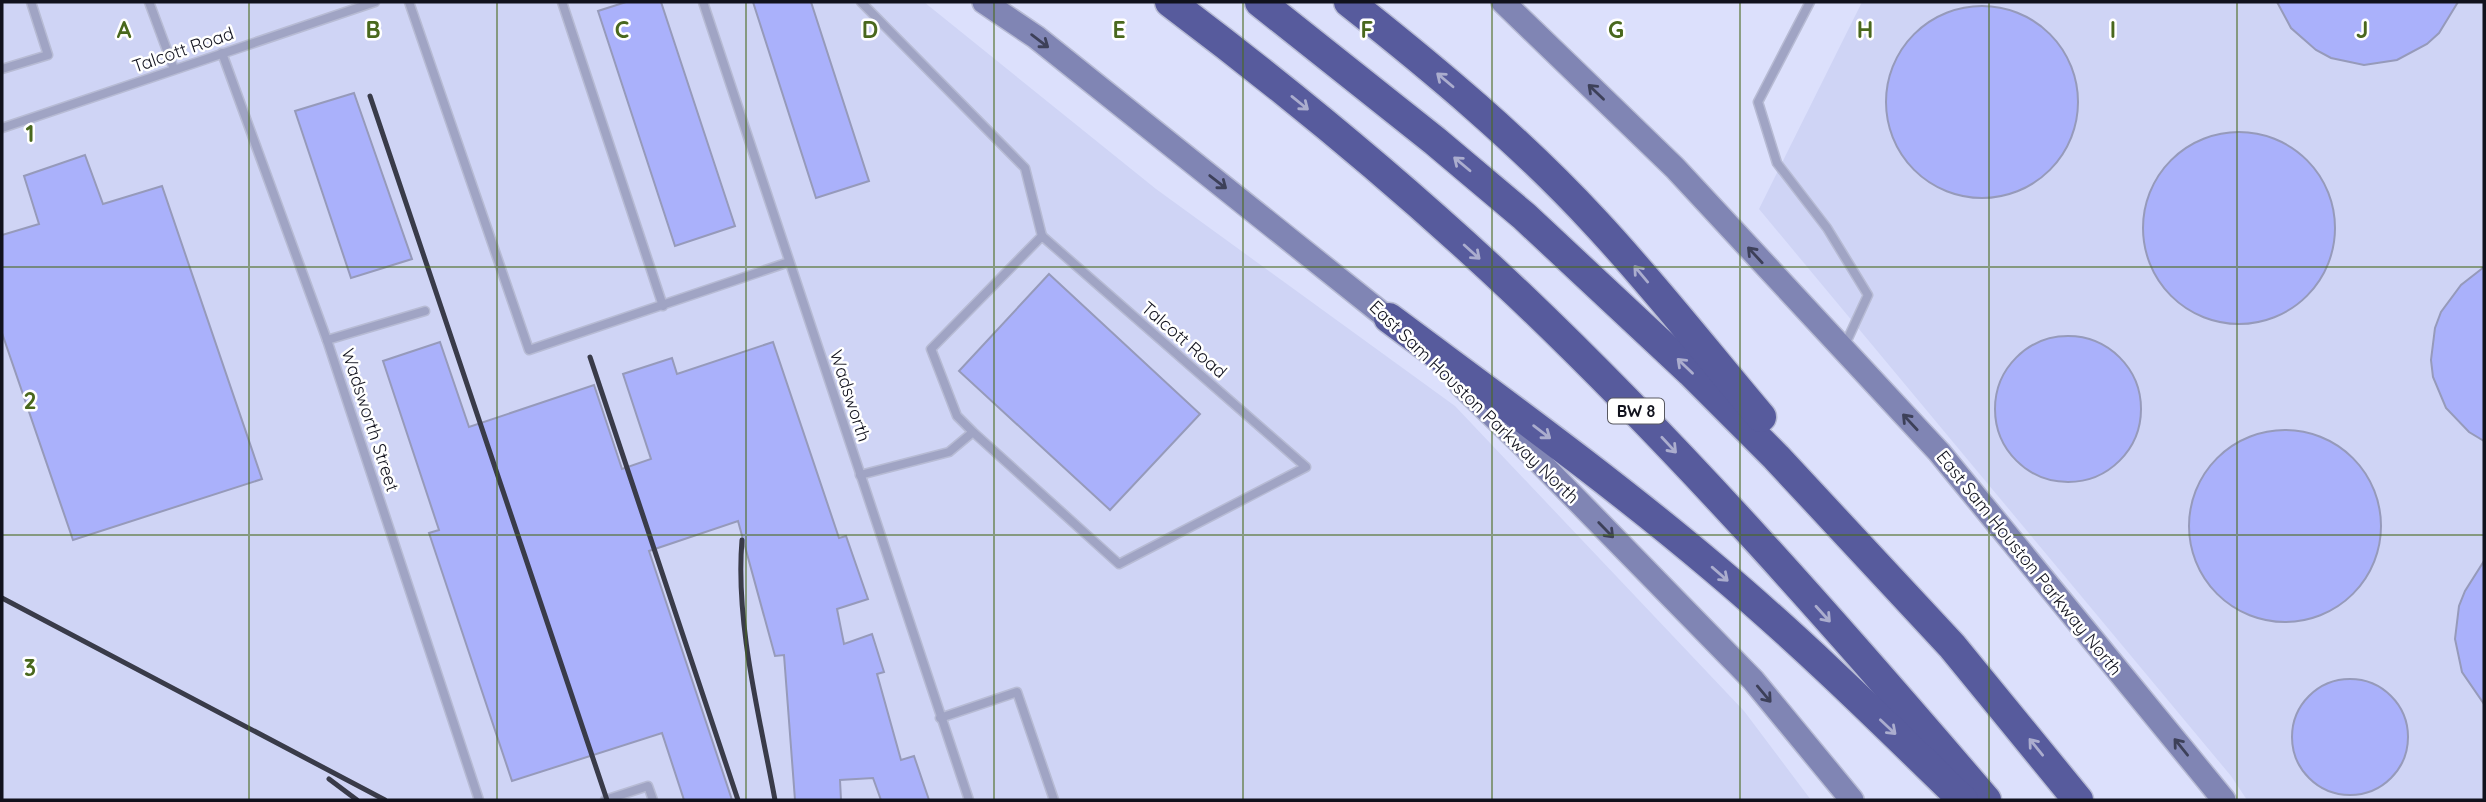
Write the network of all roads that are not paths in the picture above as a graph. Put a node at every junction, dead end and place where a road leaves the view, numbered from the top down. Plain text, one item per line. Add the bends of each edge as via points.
1 (31, 2) edge
2 (149, 2) edge
3 (375, 2) edge
4 (409, 2) edge
5 (562, 2) edge
6 (703, 2) edge
7 (861, 2) edge
8 (984, 2) edge
9 (1145, 2) edge
10 (1170, 2) edge
11 (1349, 2) edge
12 (1503, 2) edge
13 (1810, 2) edge
14 (1264, 4) edge
15 (222, 53) junction
16 (1247, 60) junction
17 (2, 69) edge
18 (174, 69) junction
19 (2, 128) edge
20 (1042, 236) junction
21 (789, 262) junction
22 (663, 306) junction
23 (425, 312) dead end
24 (1390, 318) junction
25 (327, 340) junction
26 (1842, 350) junction
27 (973, 432) junction
28 (859, 475) junction
29 (1952, 646) junction
30 (940, 718) junction
31 (479, 800) edge
32 (605, 800) edge
33 (653, 800) edge
34 (969, 800) edge
35 (1054, 800) edge
36 (1852, 800) edge
37 (1963, 800) edge
38 (1986, 800) edge
39 (2078, 800) edge
40 (2224, 800) edge

1 - 17 lane via 48,55
2 - 18 lane
3 - 15 lane, Talcott Road
4 - 22 lane via 529,350
5 - 22 lane
6 - 21 lane, Wadsworth
7 - 20 lane via 1024,168
8 -> 24 main road, East Sam Houston Parkway North via 1036,37
9 - 16 highway
10 - 16 highway, BW 8
29 -> 11 highway via 1596,223 1477,108
26 -> 12 main road, East Sam Houston Parkway North via 1675,168
13 - 26 lane via 1758,102 1776,163 1827,229 1868,295
29 -> 14 highway via 1776,457 1620,305 1524,216
15 - 18 lane, Talcott Road
15 - 25 lane, Wadsworth Street
16 -> 38 highway, BW 8 via 1444,227 1594,368 1733,514
18 - 19 lane, Talcott Road
20 - 27 lane via 931,349 957,416
20 - 27 lane, Talcott Road via 1306,467 1119,564
21 - 22 lane
21 - 28 lane, Wadsworth
23 - 25 lane
24 -> 36 main road, East Sam Houston Parkway North via 1525,447 1753,680
24 -> 37 highway via 1714,568
25 - 31 lane, Wadsworth Street
40 -> 26 main road, East Sam Houston Parkway North via 1939,452
27 - 28 lane via 949,452
28 - 30 lane, Wadsworth
39 -> 29 highway
30 - 34 lane, Wadsworth
30 - 35 lane via 1017,691
32 - 33 lane via 648,786

